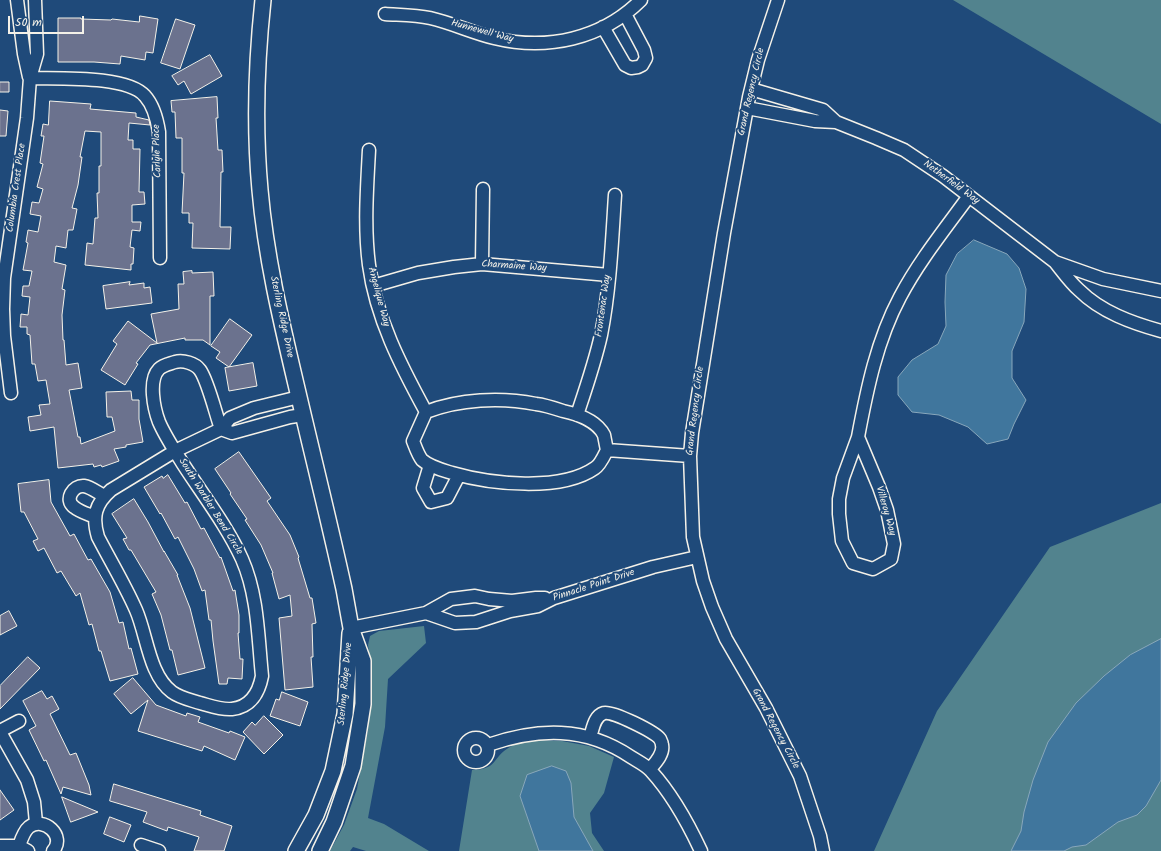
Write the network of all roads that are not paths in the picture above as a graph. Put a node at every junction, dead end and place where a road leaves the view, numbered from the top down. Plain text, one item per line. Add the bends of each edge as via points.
1 (17, 0) edge
2 (35, 0) edge
3 (263, 0) edge
4 (641, 0) edge
5 (778, 0) edge
6 (385, 14) dead end
7 (625, 14) junction
8 (603, 27) junction
9 (30, 78) junction
10 (751, 88) junction
11 (747, 108) junction
12 (836, 122) junction
13 (369, 150) dead end
14 (483, 189) dead end
15 (615, 194) dead end
16 (969, 196) junction
17 (160, 258) dead end
18 (1055, 262) junction
19 (482, 264) junction
20 (609, 275) junction
21 (373, 286) junction
22 (1161, 291) edge
23 (1161, 331) edge
24 (11, 393) dead end
25 (299, 397) junction
26 (426, 412) junction
27 (303, 415) junction
28 (577, 415) junction
29 (221, 430) junction
30 (858, 437) junction
31 (607, 450) junction
32 (175, 452) junction
33 (690, 456) junction
34 (430, 465) junction
35 (459, 475) junction
36 (697, 557) junction
37 (554, 598) junction
38 (489, 599) junction
39 (426, 613) junction
40 (492, 616) junction
41 (351, 628) junction
42 (20, 721) dead end
43 (0, 731) edge
44 (590, 737) junction
45 (488, 745) dead end
46 (650, 769) junction
47 (36, 823) junction
48 (142, 845) dead end
49 (0, 846) edge
50 (23, 849) edge
51 (53, 851) edge
52 (159, 851) edge
53 (296, 851) edge
54 (320, 851) edge
55 (701, 851) edge
56 (823, 851) edge

1 - 9 street, Columbia Crest Place
2 - 9 street, Columbia Crest Place via 37,54
3 - 25 street, Sterling Ridge Drive via 256,98 260,191 269,263
4 - 7 street, Hunnewell Way
5 - 10 street, Grand Regency Circle
6 - 8 street, Hunnewell Way via 431,18 495,38 533,44 576,38
7 - 8 street, Hunnewell Way
7 - 8 street via 645,54 644,62 638,67 631,68 625,65
9 - 17 street, Carlyle Place via 125,84 144,94 152,105 159,132
9 - 24 street, Columbia Crest Place via 27,118 4,278 4,336
10 - 11 street, Grand Regency Circle
10 - 12 street, Netherfield Way via 823,110
11 - 12 street, Netherfield Way via 815,121
11 - 33 street, Grand Regency Circle via 702,368
12 - 16 street, Netherfield Way via 904,150
13 - 21 street, Angelique Way via 366,218
14 - 19 street
15 - 20 street, Frontenac Way
16 - 18 street, Netherfield Way
16 - 30 street, Villeroy Way via 926,255 900,297 870,375
18 - 22 street, Netherfield Way via 1103,279
18 - 23 street, Netherfield Way via 1079,290 1098,305 1111,313
19 - 20 street, Charmaine Way
19 - 21 street, Charmaine Way via 418,273
20 - 28 street, Frontenac Way via 601,336
21 - 26 street, Angelique Way via 388,336
25 - 27 street, Sterling Ridge Drive
25 - 29 street via 236,415 230,418
26 - 28 street via 470,402 507,401 537,404
26 - 34 street via 413,440 421,459
27 - 29 street via 232,433
27 - 41 street, Sterling Ridge Drive
28 - 31 street via 593,422 603,434
29 - 32 street
29 - 32 street, South Warbler Bend Circle via 199,369 188,362 178,361 164,365 153,379 152,393 159,422
30 - 30 street, Villeroy Way via 843,478 839,499 842,541 853,563 873,569 890,559 894,544 887,510
31 - 33 street
31 - 35 street via 597,468 580,476 562,480 523,484 485,481
32 - 32 street, South Warbler Bend Circle via 230,536 251,586 262,676 260,687 254,696 238,708 222,709 181,697 164,685 157,674 132,600 98,538 95,527 99,506 120,484
33 - 36 street, Grand Regency Circle via 693,537
34 - 35 street
34 - 35 street via 423,488 431,502 447,498
36 - 37 street, Pinnacle Point Drive via 653,567
36 - 56 street, Grand Regency Circle via 712,607 726,640 766,708 800,776
37 - 38 street via 512,601
37 - 40 street, Pinnacle Point Drive via 538,606
38 - 39 street via 475,596 451,598
38 - 40 street
39 - 40 street, Pinnacle Point Drive via 455,623 476,622
39 - 41 street
41 - 53 street, Sterling Ridge Drive via 345,714 333,771 316,815
41 - 54 street, Sterling Ridge Drive via 363,661 363,704 353,766 334,822
42 - 43 street
43 - 47 street via 27,780 34,802
44 - 45 street via 562,733 532,733
44 - 46 street via 622,751
44 - 46 street via 597,718 604,713 612,713 636,724 659,738 662,746 661,754
46 - 55 street via 669,793
47 - 50 street via 28,828
47 - 51 street via 46,824 54,830 57,839
48 - 52 street
49 - 50 street

